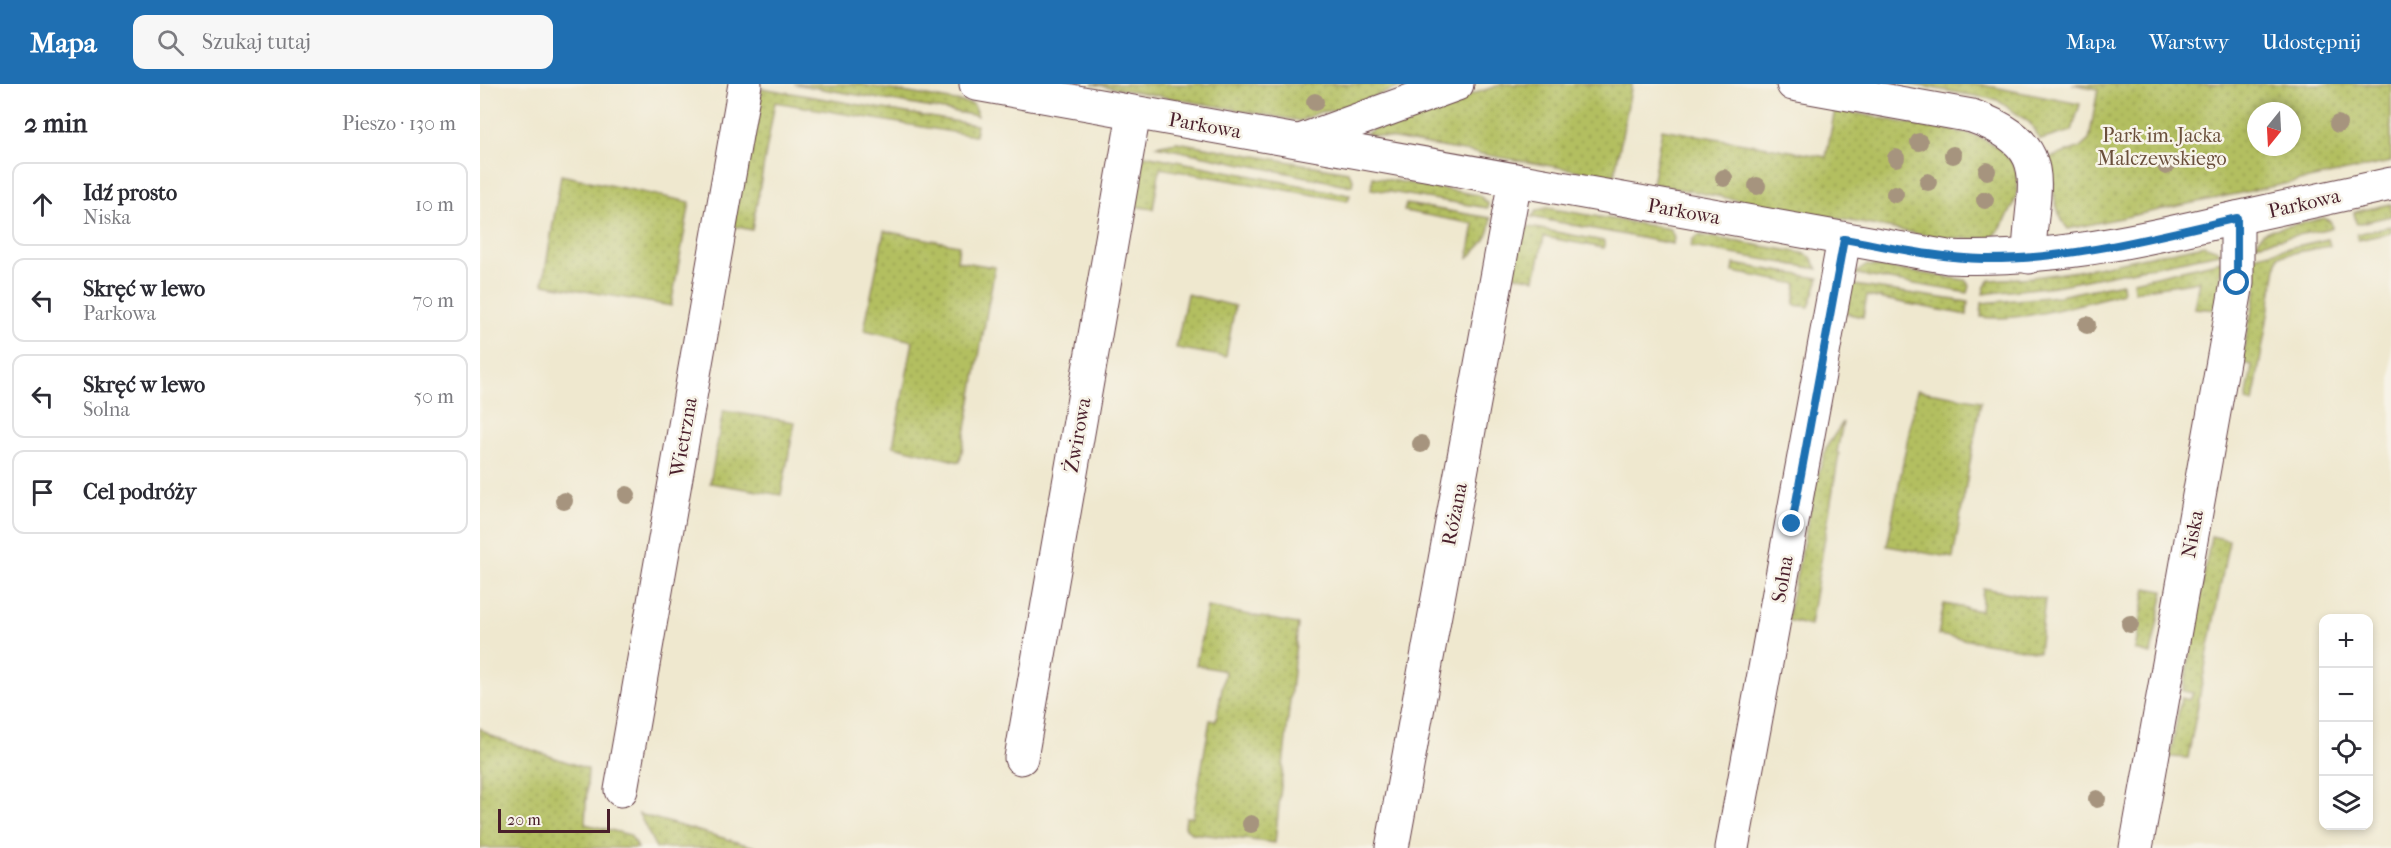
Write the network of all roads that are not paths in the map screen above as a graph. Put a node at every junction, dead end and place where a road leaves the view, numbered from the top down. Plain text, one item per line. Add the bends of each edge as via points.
1 (746, 84) edge
2 (976, 84) edge
3 (1457, 84) edge
4 (1793, 84) edge
5 (1134, 113) junction
6 (1298, 142) junction
7 (1515, 180) junction
8 (2391, 184) edge
9 (2237, 218) junction
10 (1844, 239) junction
11 (2029, 257) junction
12 (1021, 758) dead end
13 (621, 790) dead end
14 (1392, 848) edge
15 (1732, 848) edge
16 (2136, 848) edge

1 - 13 street, Wietrzna
2 - 5 street, Parkowa
3 - 6 street
4 - 11 street via 1972,116 1995,124 2021,145 2031,159 2036,190
5 - 6 street, Parkowa
5 - 12 street, Żwirowa
6 - 7 street, Parkowa
7 - 10 street, Parkowa
7 - 14 street, Różana
8 - 9 street, Parkowa
9 - 11 street, Parkowa
9 - 16 street, Niska via 2237,283
10 - 11 street, Parkowa via 1948,257
10 - 15 street, Solna

